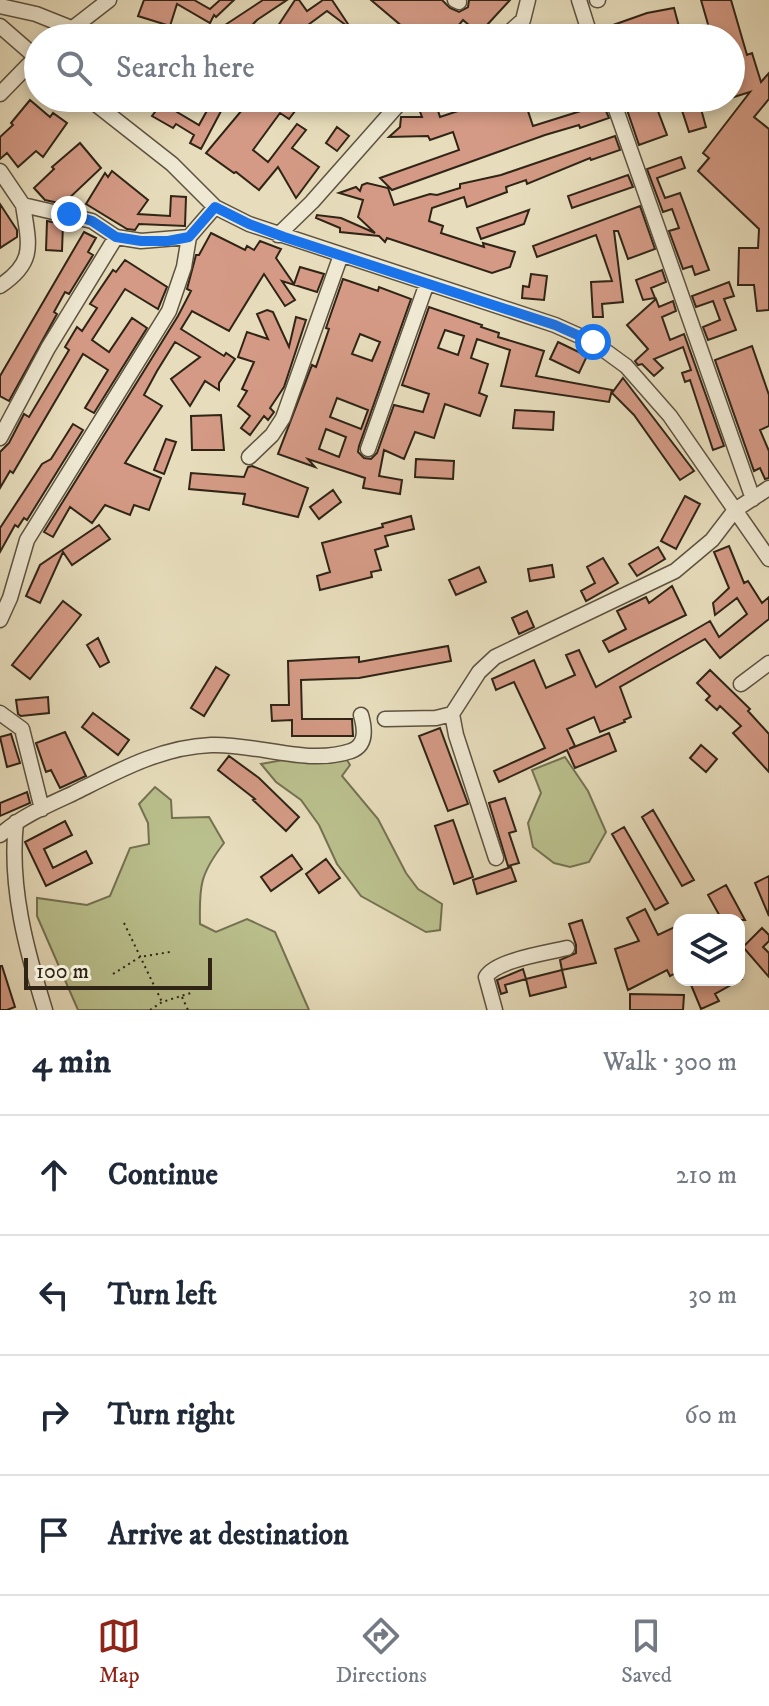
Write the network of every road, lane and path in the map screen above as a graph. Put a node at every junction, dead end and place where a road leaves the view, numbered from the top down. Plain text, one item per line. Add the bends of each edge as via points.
1 (528, 0) edge
2 (579, 0) edge
3 (107, 1) edge
4 (0, 6) edge
5 (52, 24) edge
6 (78, 24) edge
7 (519, 24) edge
8 (587, 24) edge
9 (0, 26) edge
10 (24, 46) edge
11 (24, 70) edge
12 (0, 94) edge
13 (106, 112) edge
14 (392, 112) edge
15 (617, 112) edge
16 (0, 171) edge
17 (23, 205) junction
18 (215, 207) junction
19 (278, 235) junction
20 (116, 237) junction
21 (189, 237) junction
22 (341, 255) junction
23 (427, 283) junction
24 (0, 286) edge
25 (0, 438) edge
26 (368, 449) dead end
27 (249, 457) dead end
28 (769, 488) edge
29 (753, 499) junction
30 (735, 510) junction
31 (769, 559) edge
32 (0, 620) edge
33 (769, 663) edge
34 (741, 684) dead end
35 (0, 713) edge
36 (452, 714) junction
37 (361, 715) dead end
38 (385, 719) dead end
39 (42, 809) junction
40 (16, 822) junction
41 (0, 835) edge
42 (496, 858) dead end
43 (124, 923) dead end
44 (567, 948) dead end
45 (170, 952) dead end
46 (140, 957) junction
47 (113, 974) dead end
48 (194, 992) dead end
49 (181, 995) junction
50 (162, 1002) junction
51 (45, 1010) edge
52 (150, 1010) edge
53 (188, 1010) edge
54 (495, 1010) edge

1 - 7 street
2 - 8 street
3 - 6 street
4 - 5 street via 36,14
9 - 10 street
11 - 12 street
13 - 18 street via 172,164
14 - 19 street
15 - 29 street
16 - 17 street
17 - 20 street via 92,221
17 - 24 street via 28,256 24,268
18 - 19 street
18 - 21 street
19 - 22 street
20 - 21 street
20 - 25 street
21 - 32 street via 169,311 27,540
22 - 23 street
22 - 27 street via 283,418
23 - 26 street
23 - 30 street via 555,325 593,342 626,366 670,416
28 - 29 street
29 - 30 street
30 - 31 street
30 - 36 street via 712,540 675,571 495,657
33 - 34 street
35 - 39 street via 22,729
36 - 38 street
36 - 42 street
37 - 39 street via 365,735 354,750 311,755 211,745 174,750
39 - 40 street
40 - 41 street
40 - 51 street via 19,914
43 - 46 path
44 - 54 street via 488,972
45 - 46 path
46 - 47 path
46 - 50 path
48 - 49 path
49 - 50 path
49 - 53 path
50 - 52 path

